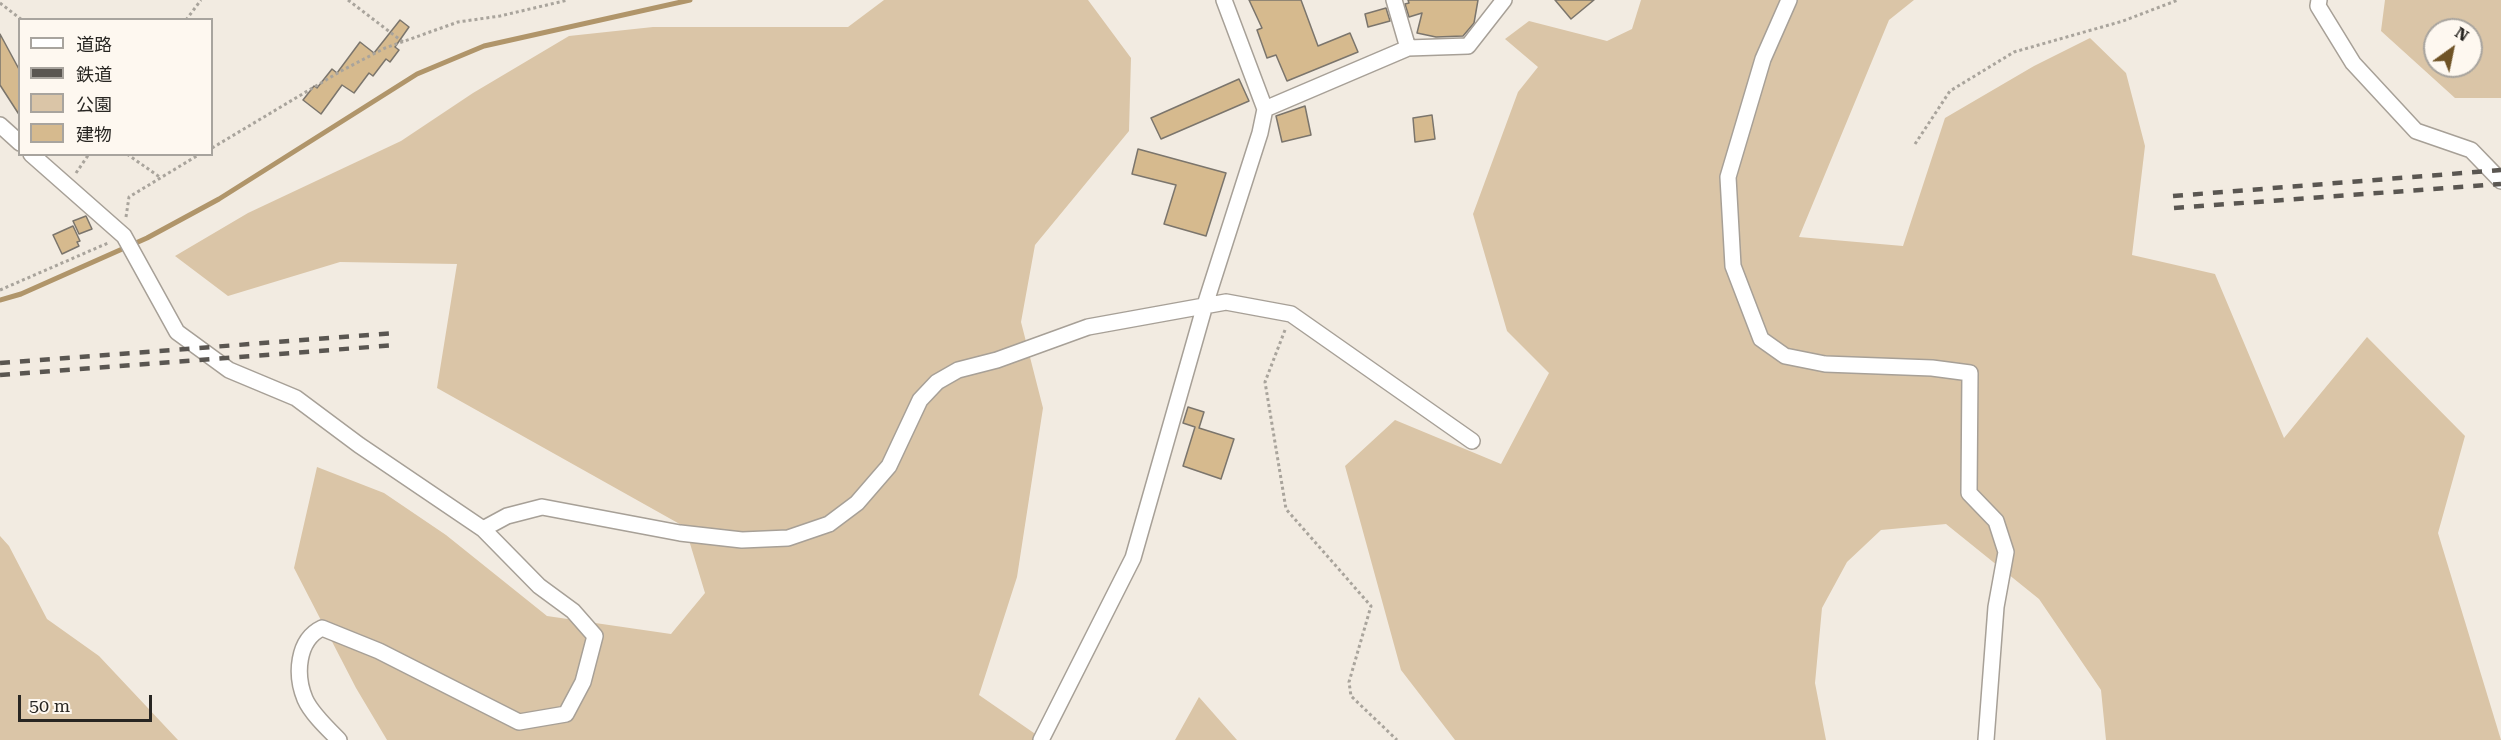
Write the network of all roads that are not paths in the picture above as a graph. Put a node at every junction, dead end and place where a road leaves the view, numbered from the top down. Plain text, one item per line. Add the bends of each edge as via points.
1 (1224, 0) edge
2 (1394, 0) edge
3 (1504, 0) edge
4 (1789, 0) edge
5 (2319, 0) edge
6 (1408, 48) junction
7 (1265, 109) junction
8 (0, 125) edge
9 (18, 141) edge
10 (33, 156) edge
11 (2501, 181) edge
12 (1205, 305) junction
13 (1472, 441) dead end
14 (483, 529) junction
15 (339, 740) edge
16 (1041, 740) edge
17 (1986, 740) edge

1 - 7 street
2 - 6 street
3 - 6 street via 1468,46
4 - 17 street via 1763,59 1728,177 1733,266 1761,339 1785,356 1825,364 1970,373 1969,493 1996,521 2006,552 1996,607
5 - 11 street via 2318,6 2353,63 2416,131 2471,150
6 - 7 street
7 - 12 street
8 - 9 street
10 - 14 street via 125,238 177,332 229,370 296,398
12 - 13 street via 1226,302 1291,314
12 - 14 street via 1088,327 958,370 920,400 890,466 856,503 829,524 788,538 742,540 690,534 542,507 507,516
12 - 16 street via 1132,558
14 - 15 street via 538,586 573,611 595,636 583,682 566,714 519,722 379,651 322,628 310,634 300,657 300,675 305,700

